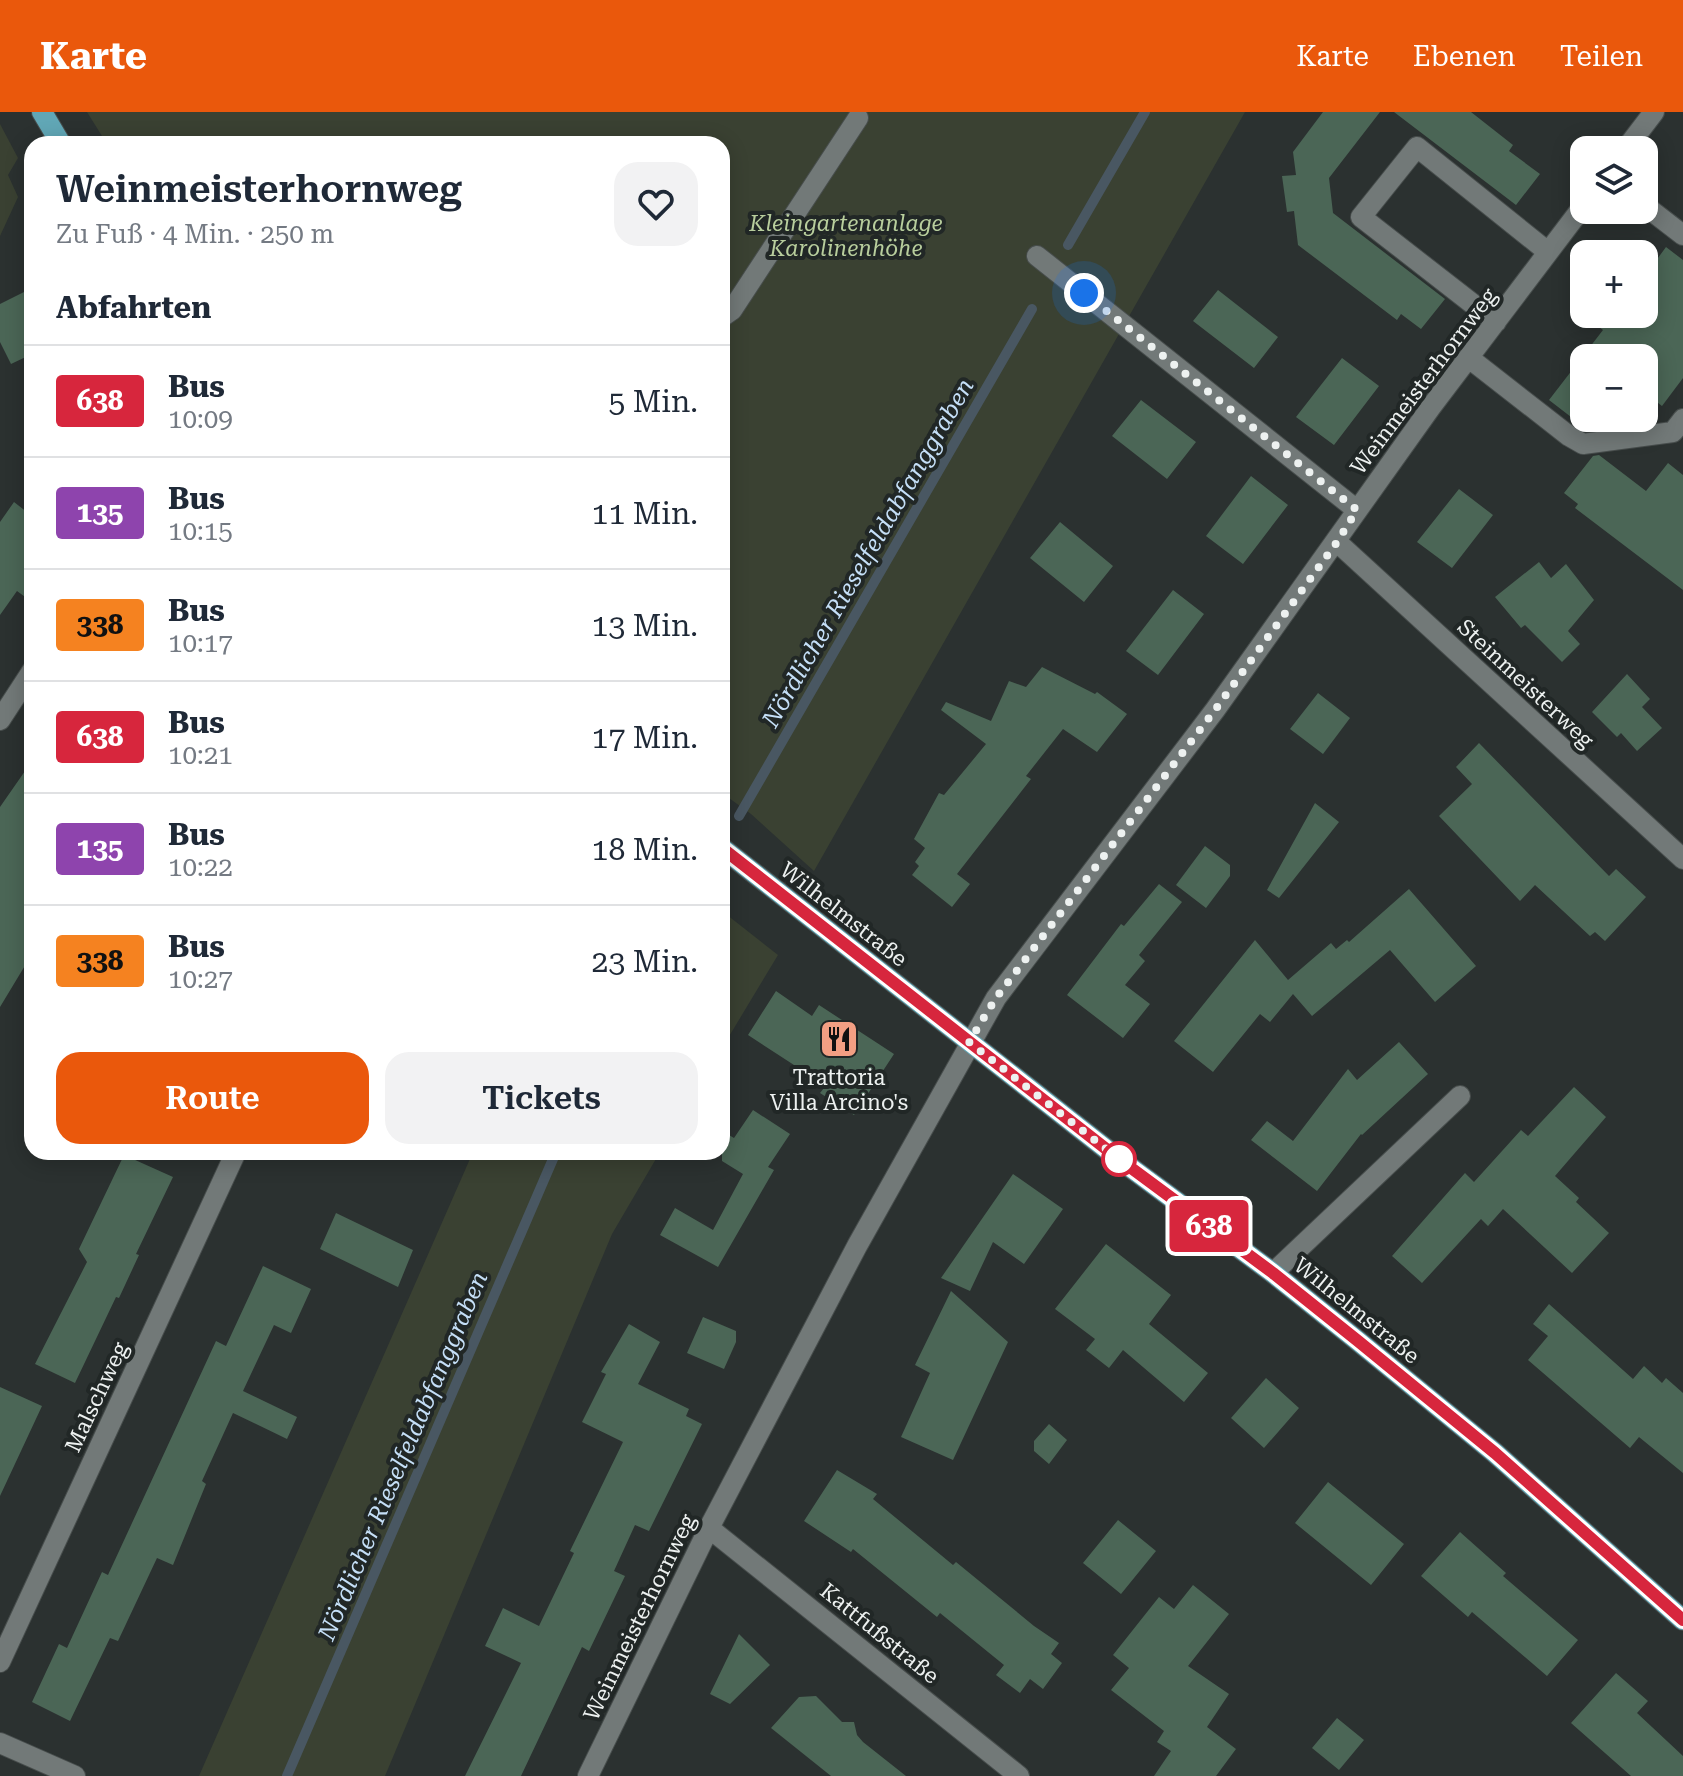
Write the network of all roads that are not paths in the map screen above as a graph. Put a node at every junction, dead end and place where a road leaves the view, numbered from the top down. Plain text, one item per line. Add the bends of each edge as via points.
1 (1654, 112) edge
2 (48, 115) edge
3 (858, 118) dead end
4 (57, 136) edge
5 (1636, 136) edge
6 (1658, 216) edge
7 (1570, 223) edge
8 (1683, 235) edge
9 (1548, 252) junction
10 (1037, 256) dead end
11 (730, 311) edge
12 (1496, 322) junction
13 (1469, 358) junction
14 (1680, 430) edge
15 (1357, 510) junction
16 (1337, 542) junction
17 (24, 683) edge
18 (0, 720) edge
19 (730, 854) edge
20 (1682, 856) edge
21 (969, 1042) junction
22 (1460, 1096) dead end
23 (232, 1160) edge
24 (1273, 1273) junction
25 (709, 1528) junction
26 (1683, 1620) edge
27 (0, 1662) edge
28 (0, 1743) edge
29 (69, 1775) edge
30 (588, 1776) edge
31 (1019, 1776) edge

1 - 5 street
2 - 4 main road
3 - 11 street
6 - 8 street
7 - 9 street, Weinmeisterhornweg
9 - 12 street, Weinmeisterhornweg
9 - 12 street via 1417,147 1361,217
10 - 15 street
12 - 13 street, Weinmeisterhornweg
13 - 14 street via 1583,444
13 - 15 street, Weinmeisterhornweg
15 - 16 street, Weinmeisterhornweg
16 - 20 street, Steinmeisterweg
16 - 21 street, Weinmeisterhornweg via 996,998
17 - 18 street
19 - 21 main road, Wilhelmstraße
21 - 24 main road, Wilhelmstraße
21 - 25 street, Weinmeisterhornweg
22 - 24 street
23 - 27 street, Malschweg
24 - 26 main road, Wilhelmstraße via 1495,1453
25 - 30 street, Weinmeisterhornweg
25 - 31 street, Kattfußstraße
28 - 29 street

